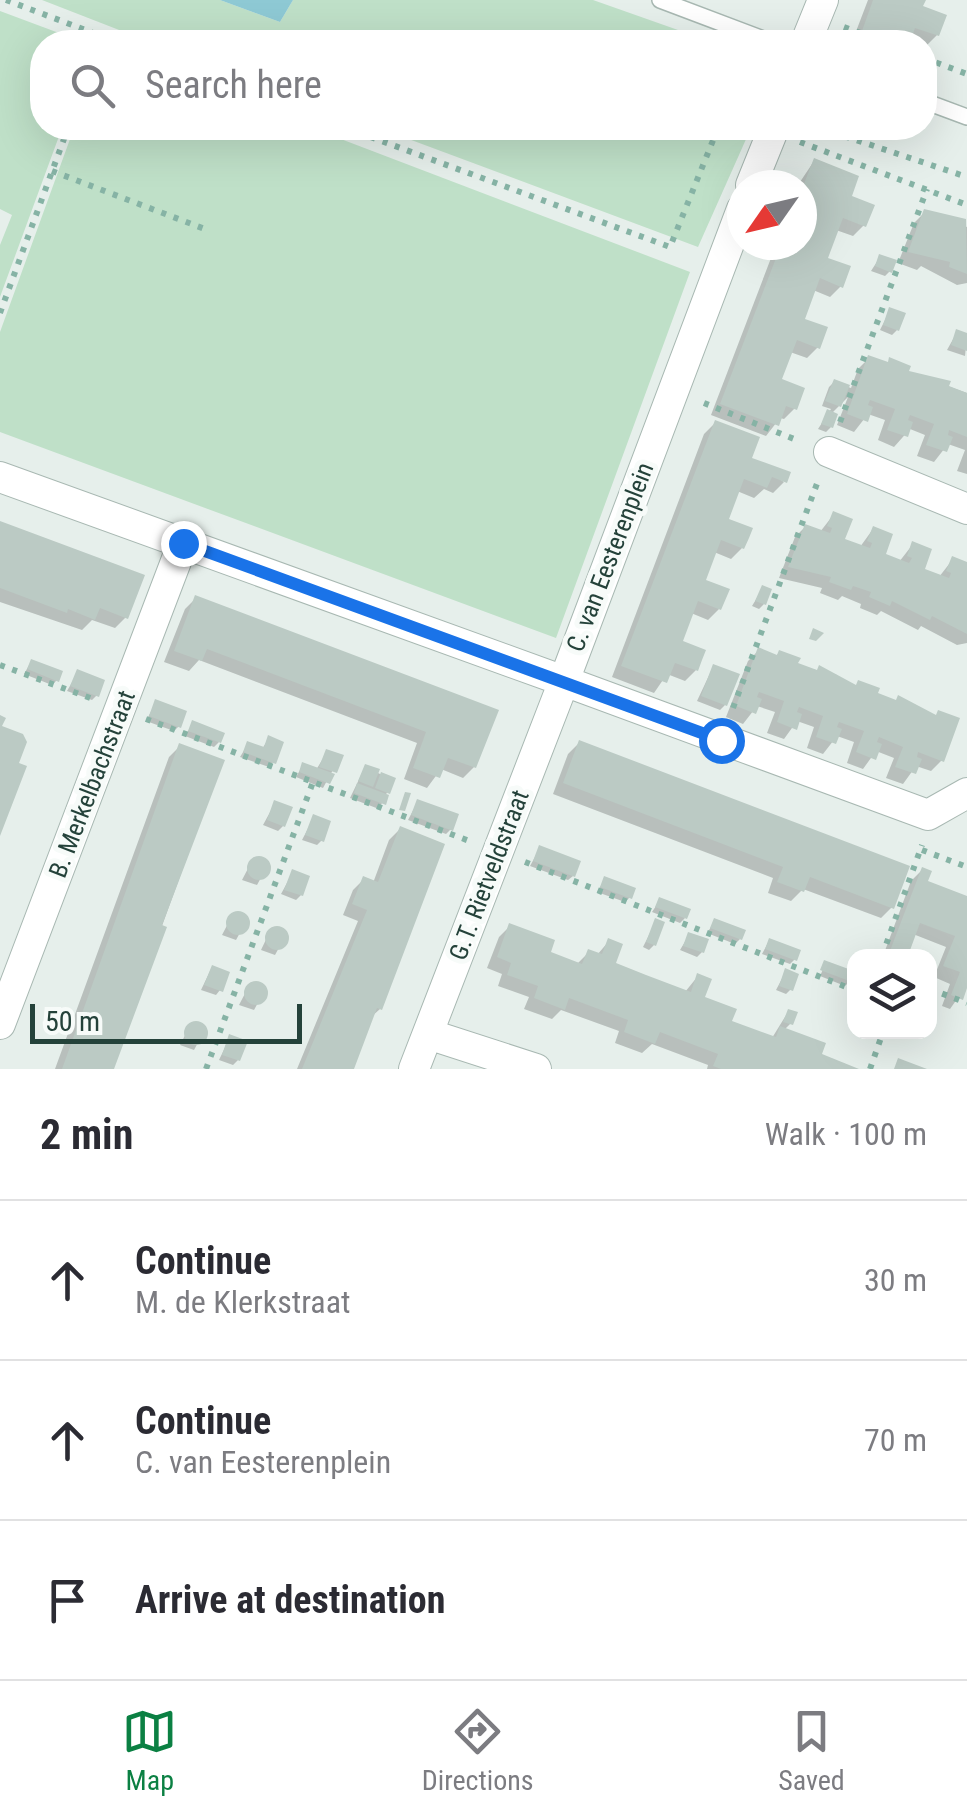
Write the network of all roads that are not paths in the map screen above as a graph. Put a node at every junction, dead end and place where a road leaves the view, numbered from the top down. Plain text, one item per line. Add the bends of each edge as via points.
1 (660, 0) edge
2 (822, 0) edge
3 (740, 30) edge
4 (811, 30) edge
5 (937, 106) edge
6 (967, 117) edge
7 (769, 140) edge
8 (757, 170) edge
9 (727, 248) edge
10 (828, 452) road end
11 (0, 476) edge
12 (967, 509) edge
13 (183, 543) junction
14 (564, 681) junction
15 (967, 792) edge
16 (0, 1024) edge
17 (428, 1034) junction
18 (414, 1069) edge
19 (536, 1069) edge

1 - 3 lane
2 - 4 street
5 - 6 lane
7 - 8 street
9 - 14 street, C. van Eesterenplein
10 - 12 street
11 - 13 street, C. van Eesterenplein
13 - 14 street, C. van Eesterenplein
13 - 16 street, B. Merkelbachstraat
14 - 15 street via 928,816
14 - 17 street, G.T. Rietveldstraat
17 - 18 street, G.T. Rietveldstraat
17 - 19 street

